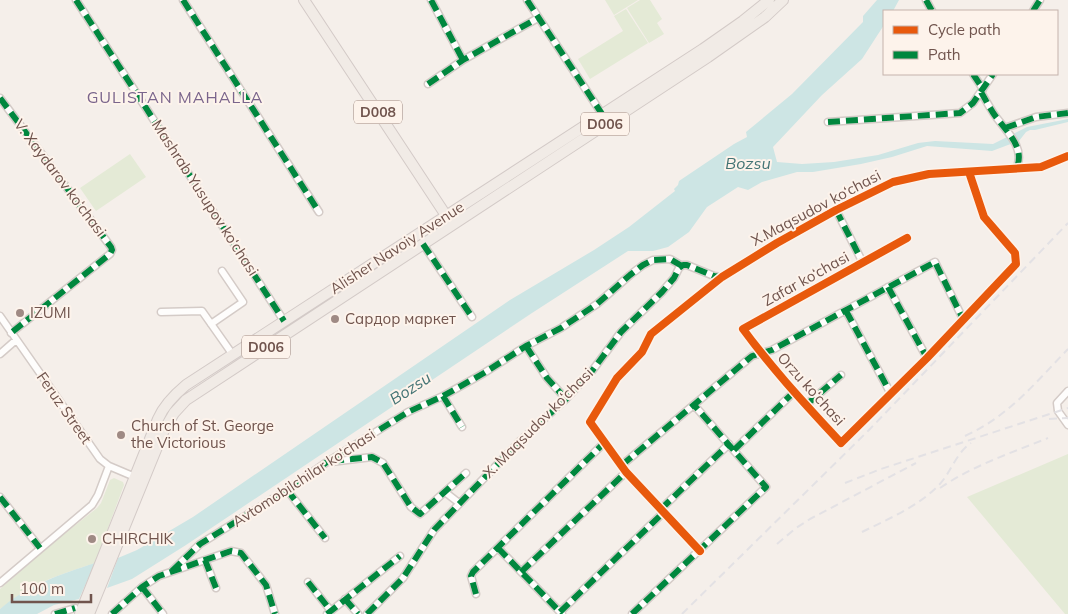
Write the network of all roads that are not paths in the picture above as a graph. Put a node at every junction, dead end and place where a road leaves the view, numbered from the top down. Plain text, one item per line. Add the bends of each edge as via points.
1 (76, 0) edge
2 (183, 0) edge
3 (304, 0) edge
4 (431, 0) edge
5 (527, 0) edge
6 (769, 0) edge
7 (784, 0) edge
8 (538, 18) junction
9 (463, 60) junction
10 (974, 75) edge
11 (992, 75) edge
12 (428, 84) dead end
13 (982, 90) junction
14 (0, 98) edge
15 (1068, 113) edge
16 (602, 114) junction
17 (828, 122) dead end
18 (1007, 130) junction
19 (1068, 156) edge
20 (1017, 167) junction
21 (969, 172) junction
22 (836, 210) junction
23 (319, 212) dead end
24 (449, 220) junction
25 (907, 238) dead end
26 (423, 244) junction
27 (863, 263) junction
28 (682, 266) junction
29 (222, 271) dead end
30 (722, 277) junction
31 (888, 287) junction
32 (846, 311) junction
33 (161, 312) dead end
34 (0, 316) edge
35 (472, 317) dead end
36 (963, 320) junction
37 (284, 321) junction
38 (211, 324) junction
39 (11, 333) junction
40 (16, 340) junction
41 (526, 346) junction
42 (760, 352) junction
43 (0, 354) edge
44 (233, 355) junction
45 (927, 358) junction
46 (841, 375) dead end
47 (1068, 391) edge
48 (794, 392) junction
49 (891, 394) junction
50 (443, 396) junction
51 (566, 399) junction
52 (694, 404) junction
53 (806, 405) junction
54 (1068, 426) edge
55 (462, 427) dead end
56 (605, 442) junction
57 (729, 444) junction
58 (734, 450) junction
59 (327, 462) junction
60 (622, 465) junction
61 (109, 466) junction
62 (626, 472) junction
63 (466, 473) dead end
64 (140, 478) junction
65 (287, 490) junction
66 (445, 492) junction
67 (0, 497) edge
68 (460, 503) junction
69 (663, 510) junction
70 (325, 538) dead end
71 (40, 548) junction
72 (498, 548) junction
73 (700, 550) junction
74 (400, 556) dead end
75 (205, 560) junction
76 (172, 571) junction
77 (521, 572) junction
78 (0, 582) edge
79 (308, 582) dead end
80 (142, 587) junction
81 (216, 588) dead end
82 (476, 594) dead end
83 (346, 599) junction
84 (78, 611) edge
85 (329, 612) edge
86 (561, 613) edge
87 (55, 614) edge
88 (89, 614) edge
89 (112, 614) edge
90 (163, 614) edge
91 (275, 614) edge
92 (358, 614) edge
93 (367, 614) edge
94 (632, 614) edge

1 - 37 street, Mashrab Yusupov ko‘chasi
2 - 23 street
3 - 24 main road, D008
4 - 9 street
5 - 8 street
6 - 16 main road, Alisher Navoiy Avenue / D006 via 743,21
7 - 24 main road, Alisher Navoiy Avenue / D006 via 708,57
8 - 9 street
8 - 16 street
9 - 12 street
10 - 13 street
11 - 13 street
13 - 17 street via 960,113
13 - 18 street
14 - 39 street, V. Xaydarov ko‘chasi via 112,250
15 - 18 street via 1036,117
16 - 24 main road, Alisher Navoiy Avenue / D006
18 - 20 street via 1020,153
19 - 20 street via 1041,167
20 - 21 street, X.Maqsudov ko‘chasi
21 - 22 street, X.Maqsudov ko‘chasi via 929,174 893,182
21 - 36 street via 984,217 1016,253 1016,264
22 - 27 street, Zafar ko‘chasi
22 - 30 street, X.Maqsudov ko‘chasi
24 - 26 main road, Alisher Navoiy Avenue / D006
24 - 37 main road, Alisher Navoiy Avenue / D006
25 - 27 street, Zafar ko‘chasi
26 - 35 street
26 - 64 main road, Alisher Navoiy Avenue / D006 via 186,400 168,423
27 - 42 street, Zafar ko‘chasi via 743,329
28 - 30 street
28 - 41 street, Avtomobilchilar ko‘chasi via 670,259 653,260 597,304
28 - 51 street, X. Maqsudov ko‘chasi via 662,292 621,332
29 - 38 street via 243,302
30 - 56 street, X.Maqsudov ko‘chasi via 652,334 642,352 617,378 590,422
31 - 32 street, Orzu ko‘chasi
31 - 36 street, Orzu ko‘chasi via 935,262
31 - 45 street
32 - 42 street, Orzu ko‘chasi via 772,350
32 - 49 street
33 - 38 street via 202,311
34 - 39 street, Feruz Street
36 - 45 street
37 - 44 main road, Alisher Navoiy Avenue / D006
38 - 44 street
39 - 40 street, Feruz Street
40 - 43 street
40 - 61 street, Feruz Street via 100,459
41 - 50 street, Avtomobilchilar ko‘chasi
41 - 51 street via 547,378
42 - 48 street, Orzu ko‘chasi
42 - 52 street
44 - 64 main road, Alisher Navoiy Avenue / D006 via 186,385 165,405
45 - 49 street
46 - 53 street, Orzu ko‘chasi
47 - 54 street via 1057,403 1058,411
48 - 53 street, Orzu ko‘chasi
48 - 58 street, Orzu ko‘chasi
49 - 53 street, Orzu ko‘chasi via 842,443
50 - 55 street
50 - 59 street, Avtomobilchilar ko‘chasi via 408,412
51 - 68 street, X. Maqsudov ko‘chasi
52 - 57 street
52 - 60 street
56 - 60 street
56 - 72 street
57 - 58 street
57 - 69 street
58 - 73 street via 766,487
59 - 65 street, Avtomobilchilar ko‘chasi
59 - 66 street via 372,457 383,463 411,507 420,514
60 - 62 street
61 - 64 street, Feruz Street
61 - 71 street via 94,502
62 - 69 street
62 - 77 street
63 - 66 street
64 - 84 main road, Alisher Navoiy Avenue / D006
64 - 88 main road, Alisher Navoiy Avenue / D006 via 114,555
65 - 70 street
65 - 76 street, Avtomobilchilar ko‘chasi via 200,544
66 - 68 street
67 - 71 street
68 - 93 street, X. Maqsudov ko‘chasi via 434,530 404,578
69 - 73 street
69 - 86 street
71 - 78 street
72 - 77 street
72 - 82 street via 473,572
73 - 94 street
74 - 83 street
75 - 76 street
75 - 81 street
75 - 91 street via 231,551 241,553 266,585
76 - 80 street
77 - 86 street
79 - 85 street
80 - 89 street
80 - 90 street
83 - 85 street
83 - 92 street
84 - 87 street

